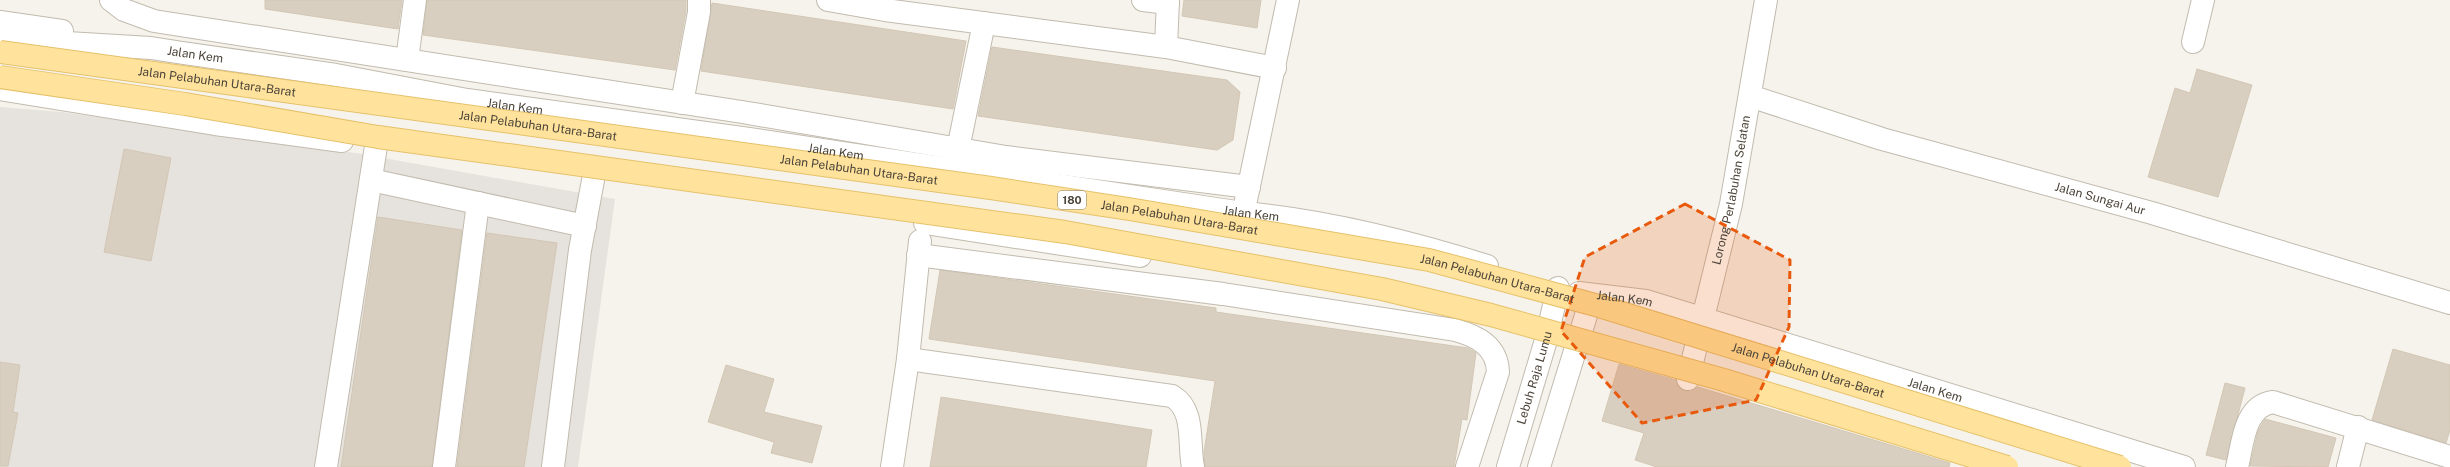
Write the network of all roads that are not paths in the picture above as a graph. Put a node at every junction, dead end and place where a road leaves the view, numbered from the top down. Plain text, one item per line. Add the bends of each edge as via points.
1 (111, 0) edge
2 (415, 0) edge
3 (699, 0) edge
4 (828, 0) edge
5 (1143, 0) edge
6 (1288, 0) edge
7 (1766, 0) edge
8 (2203, 0) edge
9 (1168, 2) edge
10 (887, 5) edge
11 (0, 22) edge
12 (984, 23) junction
13 (0, 39) edge
14 (2193, 42) dead end
15 (1166, 47) junction
16 (151, 48) junction
17 (0, 52) edge
18 (407, 60) junction
19 (1275, 68) junction
20 (0, 77) edge
21 (0, 89) edge
22 (1750, 96) junction
23 (682, 103) junction
24 (376, 146) junction
25 (958, 149) junction
26 (594, 175) junction
27 (371, 180) junction
28 (1249, 187) junction
29 (478, 203) junction
30 (1243, 213) junction
31 (922, 223) junction
32 (585, 226) junction
33 (918, 255) junction
34 (1558, 288) junction
35 (1592, 296) junction
36 (2450, 303) edge
37 (1703, 318) junction
38 (1546, 340) junction
39 (1577, 348) junction
40 (908, 359) junction
41 (1688, 379) junction
42 (2358, 427) junction
43 (2450, 457) edge
44 (326, 467) edge
45 (444, 467) edge
46 (553, 467) edge
47 (892, 467) edge
48 (1193, 467) edge
49 (1467, 467) edge
50 (1508, 467) edge
51 (1539, 467) edge
52 (1984, 467) edge
53 (2007, 467) edge
54 (2120, 467) edge
55 (2184, 467) edge
56 (2237, 467) edge
57 (2348, 467) edge

1 - 18 street via 124,10 154,21
2 - 18 street
3 - 23 street
4 - 10 street
5 - 9 street
6 - 19 street
7 - 22 street, Lorong Perlabuhan Selatan
8 - 14 street
9 - 15 street
10 - 12 street
11 - 16 street, Jalan Kem via 114,38
12 - 15 street
12 - 25 street
13 - 16 street, Jalan Kem
15 - 19 street
16 - 30 street, Jalan Kem via 336,75 467,100 756,140
17 - 54 main road, Jalan Pelabuhan Utara-Barat / 180, bridge via 991,188 1429,260 1599,306
18 - 23 street
19 - 28 street
20 - 53 main road, bridge via 185,104 378,137 1065,232 1382,289 1491,315 1724,380
21 - 24 street via 215,124
22 - 36 street, Jalan Sungai Aur via 1882,139 2152,213
22 - 37 street, Lorong Perlabuhan Selatan via 1731,204
23 - 25 street
24 - 26 street
24 - 27 street
25 - 28 street
26 - 31 street
26 - 32 street
27 - 29 street
27 - 44 street
28 - 30 street
29 - 32 street
29 - 45 street
30 - 34 street, Jalan Kem via 1276,216 1430,248
31 - 33 street
31 - 38 street via 1242,271 1408,302
32 - 46 street
33 - 40 street
33 - 49 street via 1223,294 1469,334 1489,346 1498,361 1498,372
34 - 35 street, Jalan Kem
34 - 38 street, Lebuh Raja Lumu
35 - 37 street, Jalan Kem via 1646,301
35 - 39 street
37 - 41 street, Lorong Perlabuhan Selatan
37 - 55 street, Jalan Kem via 1836,362
38 - 39 street
38 - 50 street, Lebuh Raja Lumu
39 - 41 street
39 - 51 street
40 - 47 street
40 - 48 street via 1172,396 1179,400 1188,417
41 - 52 street
42 - 43 street
42 - 56 street via 2284,404 2262,403 2252,412 2246,426
42 - 57 street

